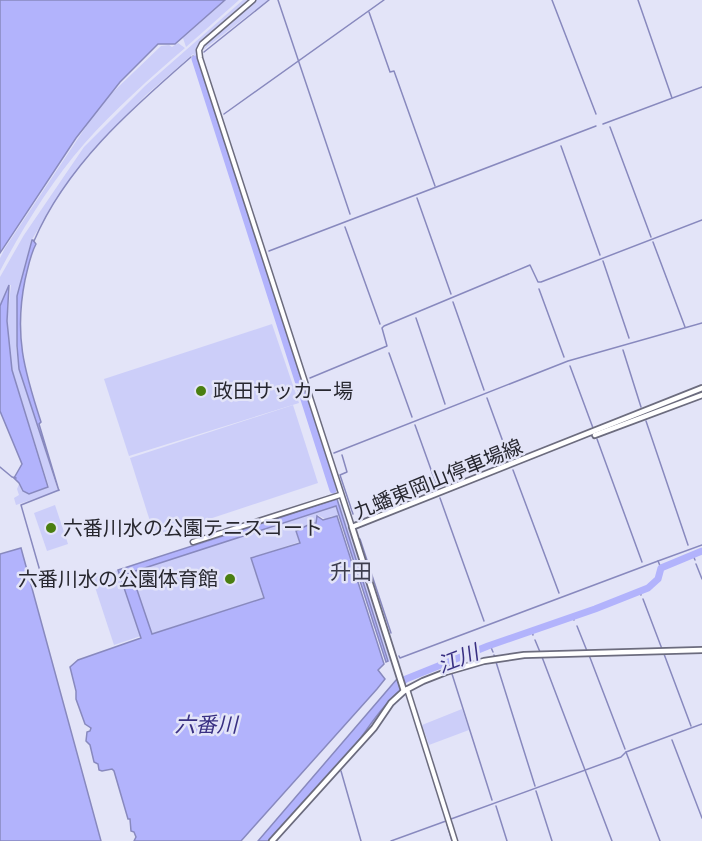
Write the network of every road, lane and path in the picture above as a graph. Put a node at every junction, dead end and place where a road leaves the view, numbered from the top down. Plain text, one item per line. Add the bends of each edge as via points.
1 (253, 0) edge
2 (702, 388) edge
3 (702, 395) edge
4 (558, 447) junction
5 (340, 495) junction
6 (352, 527) junction
7 (193, 543) dead end
8 (702, 650) edge
9 (405, 689) junction
10 (272, 841) edge
11 (455, 841) edge

1 - 5 street via 202,44 200,58
2 - 4 main road, 九蟠東岡山停車場線
3 - 4 main road, 九蟠東岡山停車場線
4 - 6 main road, 九蟠東岡山停車場線
5 - 6 street
5 - 7 street
6 - 9 main road, 九蟠東岡山停車場線
8 - 9 main road via 506,657 459,668
9 - 10 main road
9 - 11 street

